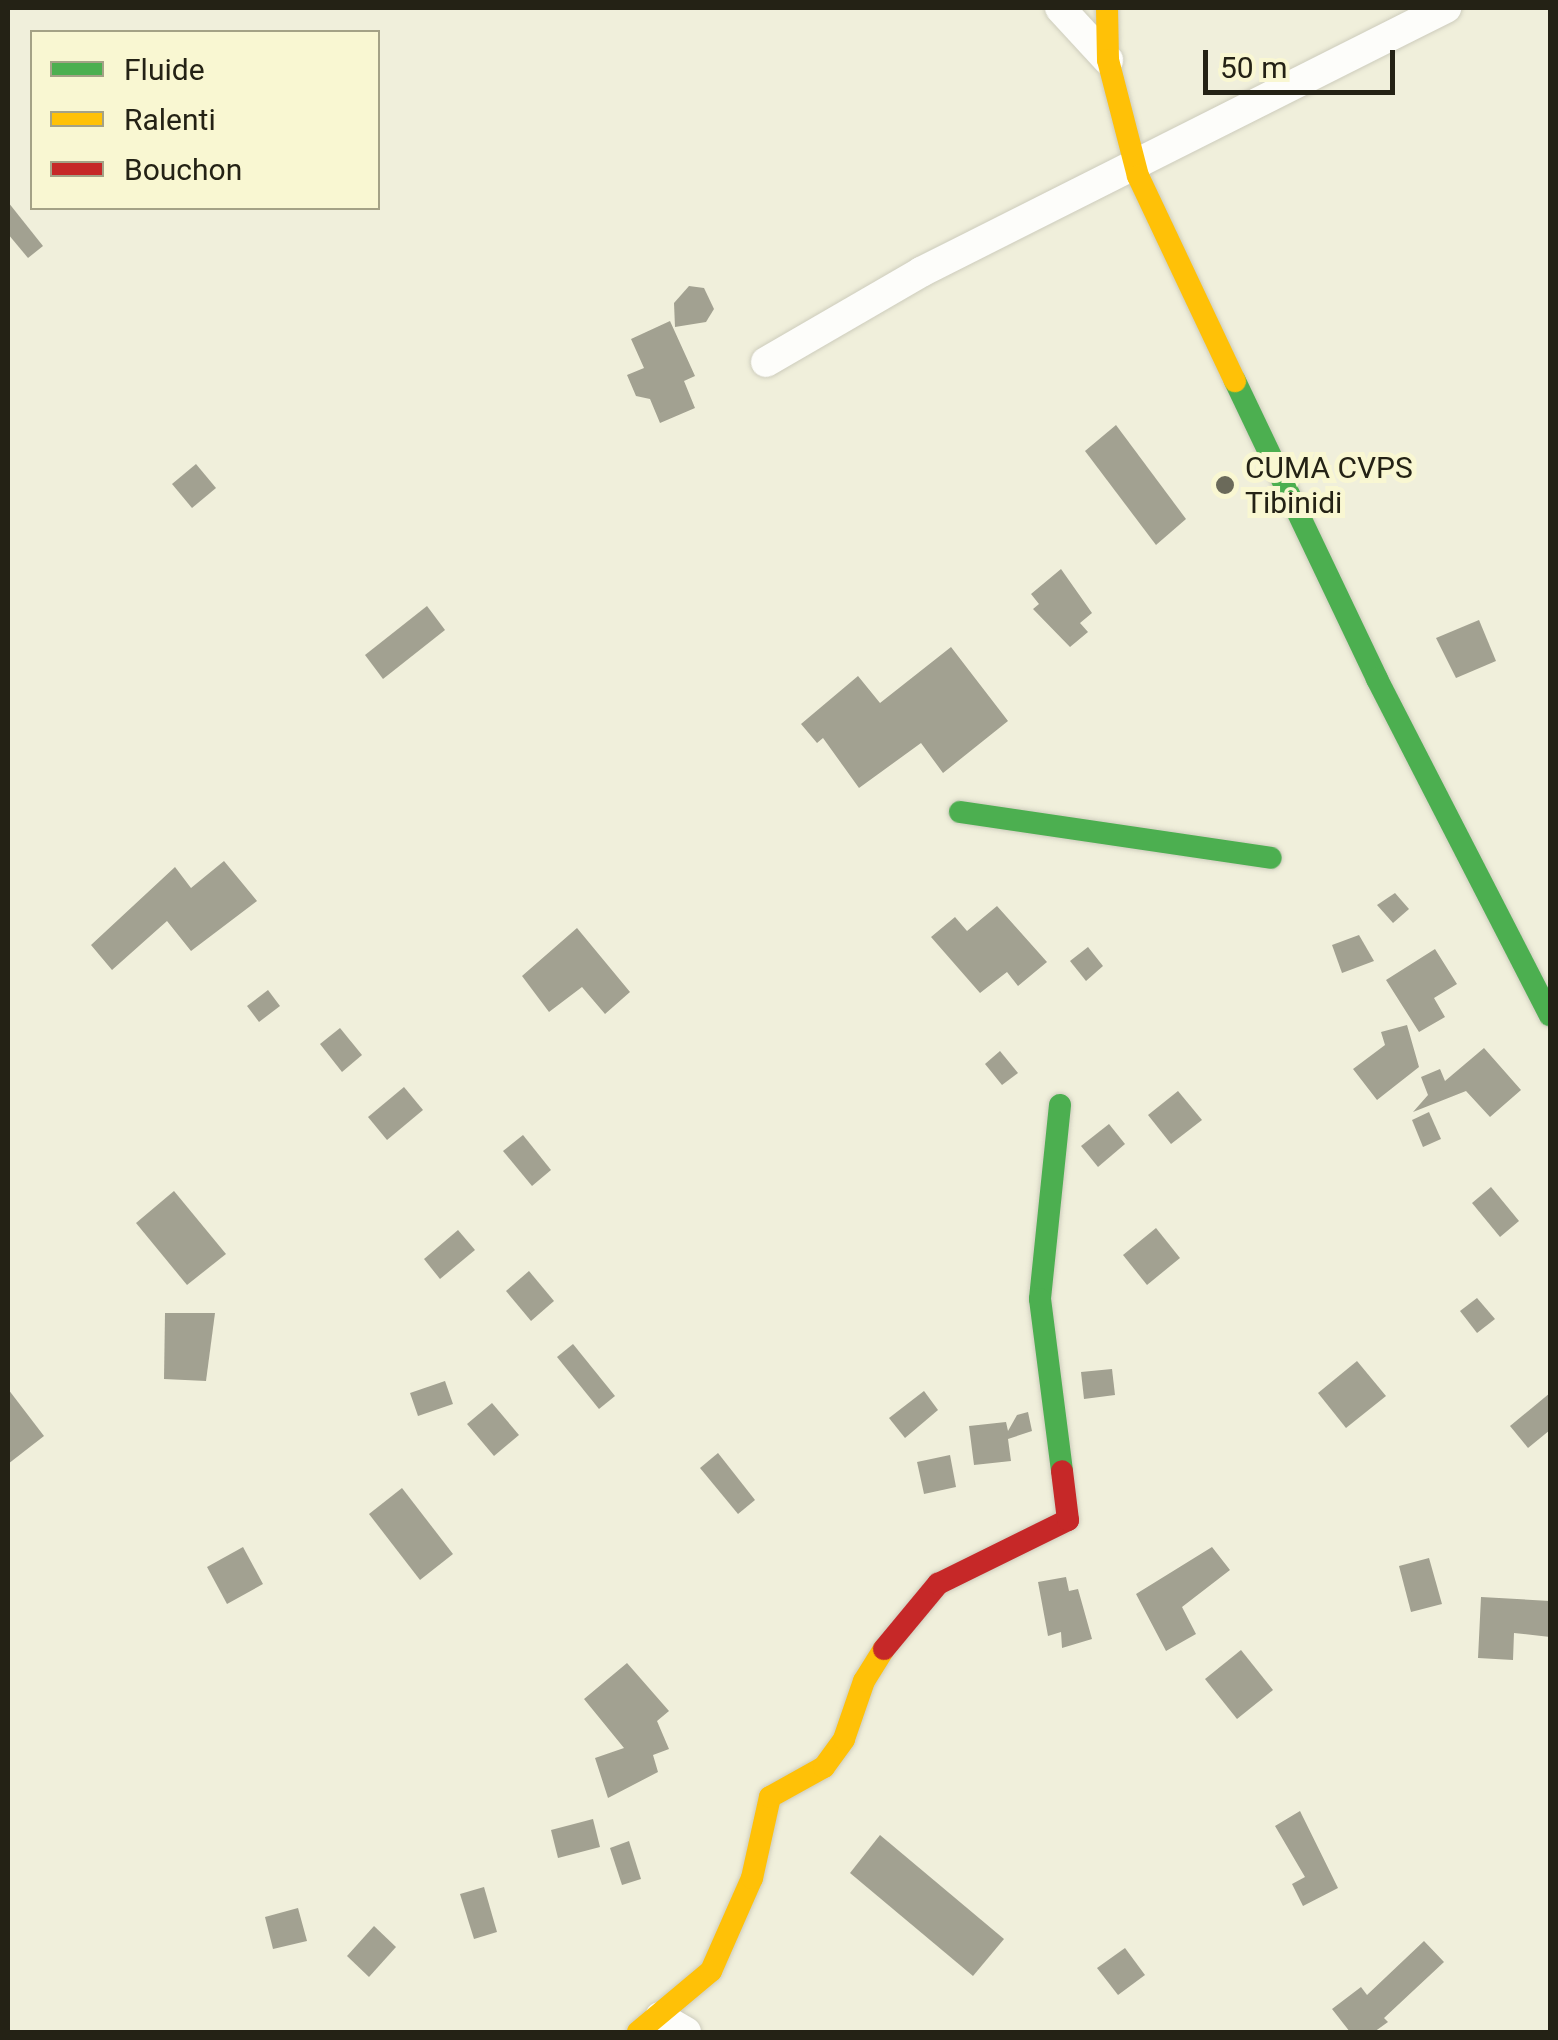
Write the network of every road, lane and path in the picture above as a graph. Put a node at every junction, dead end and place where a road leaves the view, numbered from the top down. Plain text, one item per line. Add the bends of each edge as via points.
1 (1060, 8) edge
2 (1107, 8) edge
3 (1446, 8) edge
4 (1108, 60) junction
5 (1135, 164) junction
6 (766, 362) dead end
7 (960, 812) dead end
8 (1271, 858) dead end
9 (1550, 1016) edge
10 (1060, 1105) dead end
11 (661, 2027) edge

1 - 4 street
2 - 4 street
3 - 5 street
4 - 5 street
5 - 6 street via 921,272
5 - 9 street via 1377,678
7 - 8 street
10 - 11 street via 1040,1299 1068,1520 938,1584 894,1632 824,1767 770,1797 752,1878 711,1970

